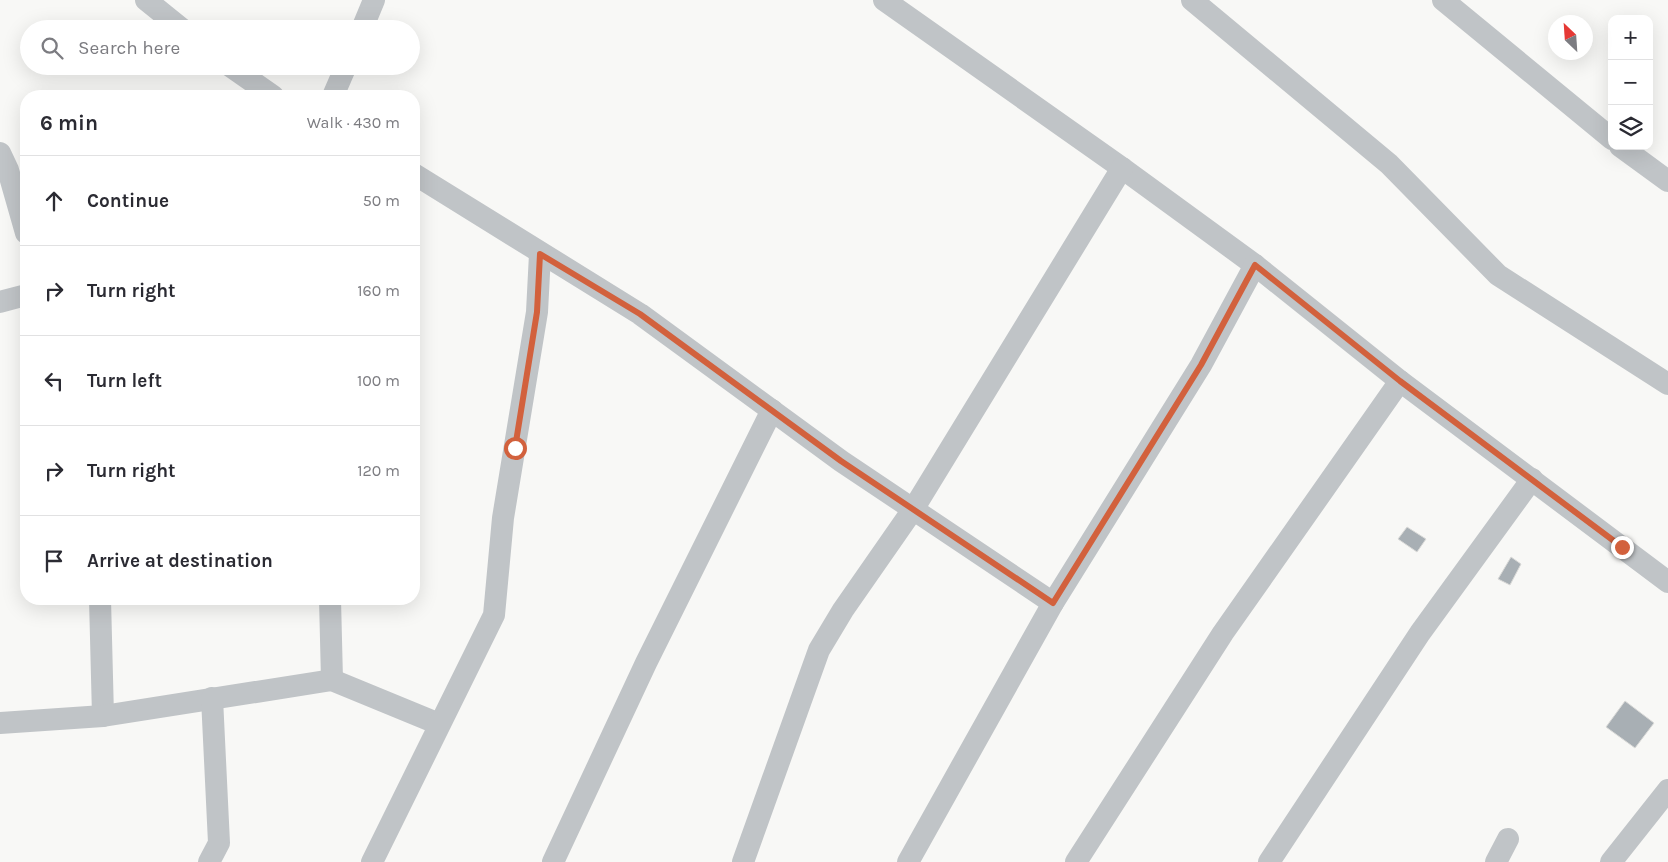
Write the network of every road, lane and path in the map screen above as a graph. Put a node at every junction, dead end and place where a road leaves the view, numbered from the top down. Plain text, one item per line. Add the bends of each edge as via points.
1 (146, 0) edge
2 (374, 0) edge
3 (884, 0) edge
4 (1192, 0) edge
5 (1443, 0) edge
6 (171, 20) edge
7 (366, 20) edge
8 (243, 75) edge
9 (342, 75) edge
10 (265, 90) edge
11 (336, 90) edge
12 (1608, 136) edge
13 (1625, 150) edge
14 (0, 153) edge
15 (1122, 168) junction
16 (420, 178) edge
17 (1668, 181) edge
18 (20, 213) edge
19 (540, 254) junction
20 (1255, 265) junction
21 (20, 297) edge
22 (0, 302) edge
23 (1400, 381) junction
24 (1668, 384) edge
25 (772, 410) junction
26 (1532, 479) junction
27 (914, 508) junction
28 (1668, 582) edge
29 (1053, 603) junction
30 (100, 605) edge
31 (330, 605) edge
32 (332, 680) junction
33 (212, 698) junction
34 (103, 716) junction
35 (0, 723) edge
36 (439, 724) junction
37 (1668, 790) edge
38 (1508, 839) dead end
39 (209, 862) edge
40 (372, 862) edge
41 (553, 862) edge
42 (743, 862) edge
43 (908, 862) edge
44 (1076, 862) edge
45 (1269, 862) edge
46 (1496, 862) edge
47 (1611, 862) edge

1 - 6 street
2 - 7 street
3 - 15 street
4 - 24 street via 1389,164 1498,275
5 - 12 street
8 - 10 street
9 - 11 street
13 - 17 street
14 - 18 street
15 - 20 street
15 - 27 street
16 - 19 street
19 - 25 street via 640,314
19 - 36 street via 537,312 503,518 494,615
20 - 23 street
20 - 29 street via 1201,365
21 - 22 street
23 - 26 street
23 - 44 street via 1223,633
25 - 27 street via 841,461
25 - 41 street via 646,663
26 - 28 street
26 - 45 street via 1420,633
27 - 29 street
27 - 42 street via 819,650
29 - 43 street
30 - 34 street
31 - 32 street
32 - 33 street
32 - 36 street
33 - 34 street
33 - 39 street via 219,843
34 - 35 street
36 - 40 street
37 - 47 street
38 - 46 street

